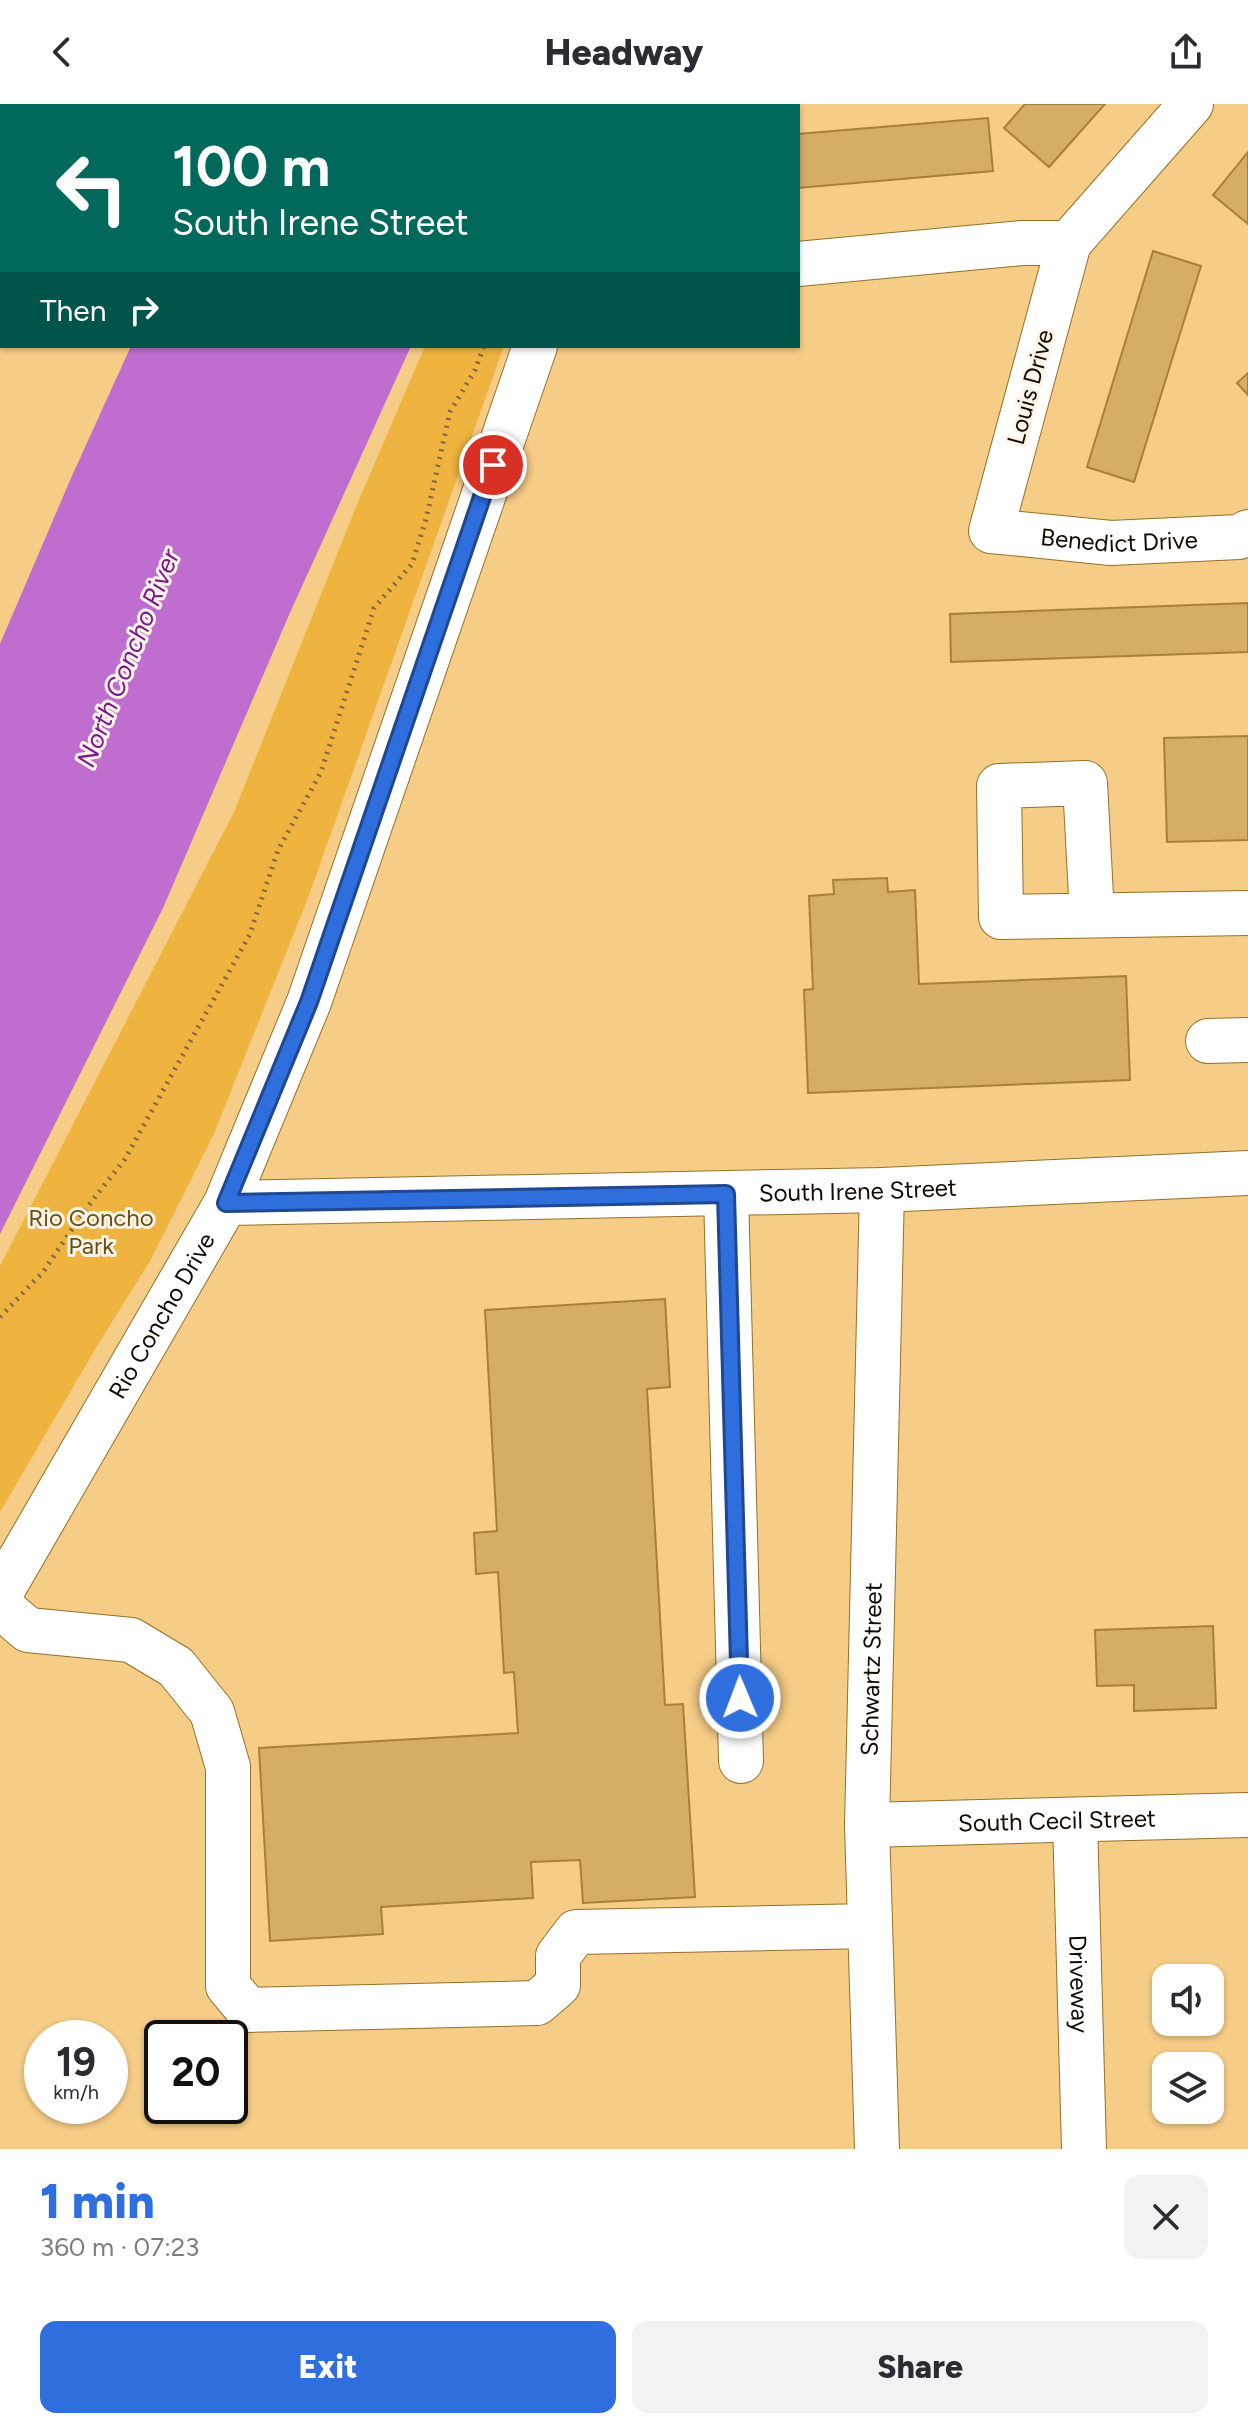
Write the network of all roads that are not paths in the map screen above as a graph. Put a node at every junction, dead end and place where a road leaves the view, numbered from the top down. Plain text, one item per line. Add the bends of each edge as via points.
1 (1191, 104) edge
2 (1069, 243) junction
3 (800, 264) edge
4 (534, 348) edge
5 (991, 531) joint
6 (1248, 532) edge
7 (1248, 913) edge
8 (1092, 915) dead end
9 (1248, 1173) edge
10 (882, 1190) junction
11 (726, 1194) junction
12 (226, 1203) junction
13 (0, 1594) edge
14 (0, 1606) edge
15 (741, 1761) dead end
16 (1248, 1815) edge
17 (1075, 1820) junction
18 (867, 1825) junction
19 (870, 1926) junction
20 (877, 2149) edge
21 (1084, 2149) edge

1 - 2 street, Louis Drive
2 - 3 street
2 - 5 street, Louis Drive
4 - 12 street, Rio Concho Drive via 309,1002
5 - 6 street, Benedict Drive via 1111,543 1239,537
7 - 8 street
9 - 10 street, South Irene Street
10 - 11 street, South Irene Street
10 - 18 street, Schwartz Street
11 - 12 street, South Irene Street
11 - 15 street
12 - 13 street, Rio Concho Drive
14 - 19 street via 28,1630 131,1640 176,1667 212,1712 228,1767 228,1986 248,2010 537,2003 558,1985 558,1956 576,1932
16 - 17 street, South Cecil Street
17 - 18 street, South Cecil Street
17 - 21 street, Driveway
18 - 19 street, Schwartz Street
19 - 20 street, Schwartz Street

